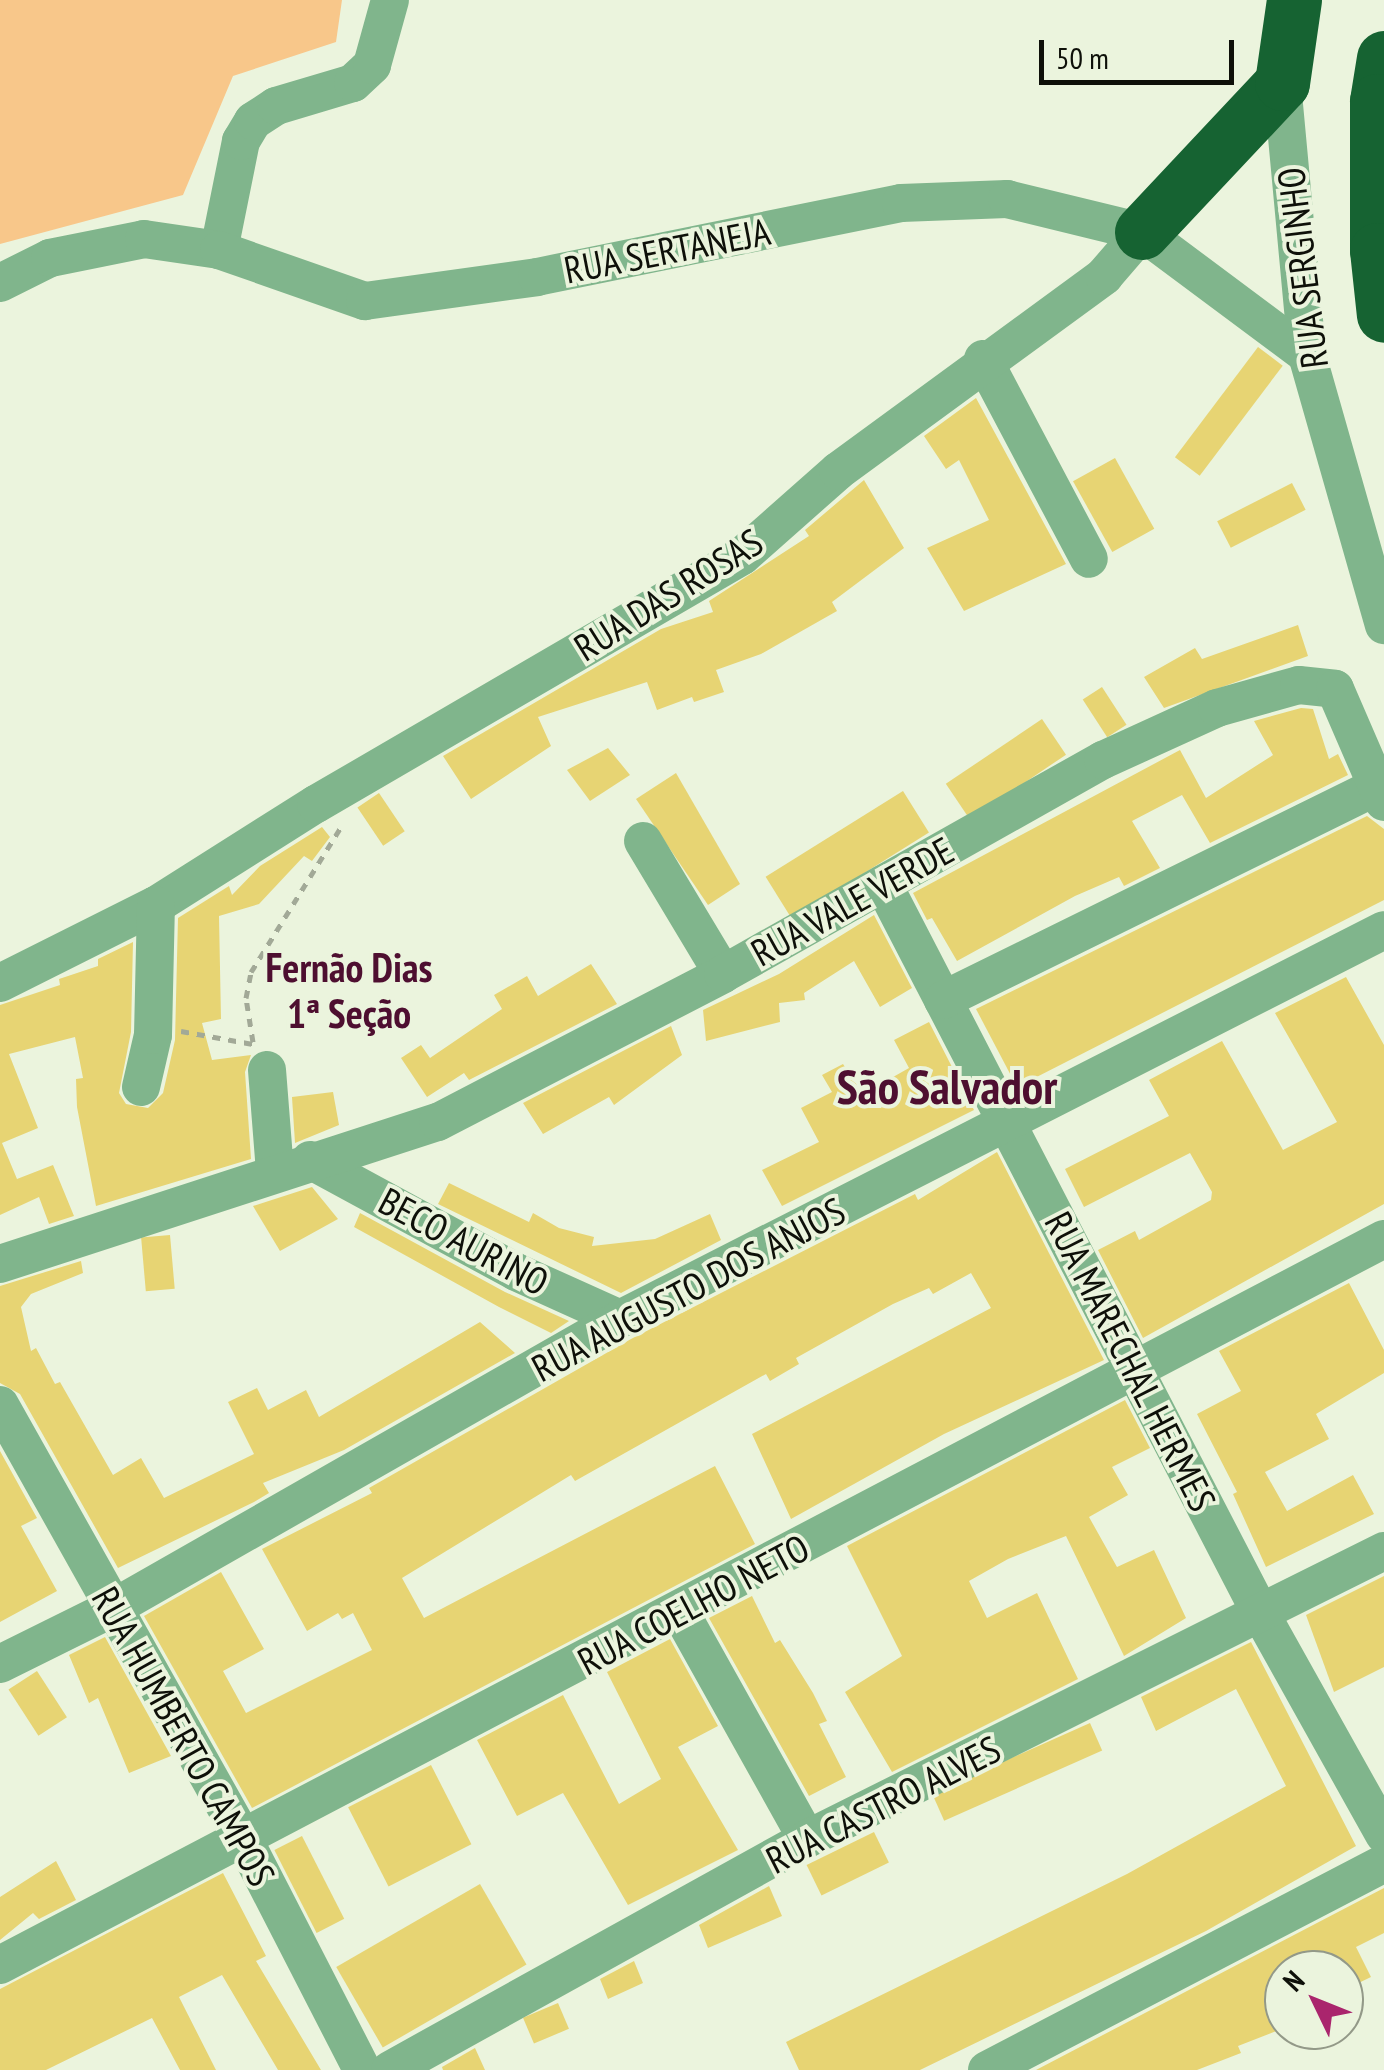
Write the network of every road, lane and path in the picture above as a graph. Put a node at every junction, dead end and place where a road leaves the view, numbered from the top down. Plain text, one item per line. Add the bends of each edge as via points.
1 (390, 0) edge
2 (1294, 0) edge
3 (1384, 58) edge
4 (1282, 82) junction
5 (1142, 232) junction
6 (219, 250) junction
7 (0, 283) edge
8 (1384, 314) edge
9 (1307, 355) junction
10 (983, 359) junction
11 (1089, 560) dead end
12 (1384, 625) edge
13 (1379, 795) edge
14 (326, 798) junction
15 (643, 841) dead end
16 (883, 884) junction
17 (156, 905) junction
18 (1384, 930) edge
19 (723, 974) junction
20 (0, 983) edge
21 (944, 1000) junction
22 (153, 1035) junction
23 (260, 1057) junction
24 (141, 1087) dead end
25 (1007, 1124) junction
26 (292, 1165) junction
27 (1384, 1239) edge
28 (5, 1249) edge
29 (620, 1320) junction
30 (1140, 1372) junction
31 (0, 1405) edge
32 (1384, 1551) edge
33 (113, 1608) junction
34 (679, 1610) junction
35 (1262, 1616) junction
36 (0, 1664) edge
37 (1384, 1834) edge
38 (807, 1839) junction
39 (244, 1840) junction
40 (1384, 1863) edge
41 (0, 1965) edge
42 (362, 2070) edge
43 (390, 2070) edge
44 (987, 2070) edge

1 - 6 street via 372,65 353,83 276,106 253,121 241,141
2 - 4 highway
3 - 8 highway via 1377,101
4 - 5 highway
4 - 9 street, RUA SERGINHO
5 - 6 street, RUA SERTANEJA via 1007,198 901,203 536,277 365,301
5 - 9 street, RUA SERTANEJA
5 - 10 street, RUA DAS ROSAS via 1104,276
6 - 7 street, RUA SERTANEJA via 144,239 50,258
9 - 12 street, RUA SERGINHO
10 - 11 street
10 - 14 street, RUA DAS ROSAS via 838,470 742,556
13 - 16 street, RUA VALE VERDE via 1335,689 1300,686 1217,708 1103,760
13 - 21 street
14 - 17 street, RUA DAS ROSAS
14 - 23 path via 344,821 251,972 246,998
15 - 19 street
16 - 19 street, RUA VALE VERDE
16 - 21 street, RUA MARECHAL HERMES
17 - 20 street, RUA DAS ROSAS
17 - 22 street
18 - 25 street, RUA AUGUSTO DOS ANJOS
19 - 26 street, RUA VALE VERDE via 438,1122
21 - 25 street, RUA MARECHAL HERMES
22 - 23 path via 191,1030
22 - 24 street
23 - 26 street
25 - 29 street, RUA AUGUSTO DOS ANJOS
25 - 30 street, RUA MARECHAL HERMES
26 - 28 street, RUA VALE VERDE
26 - 29 street, BECO AURINO
27 - 30 street, RUA COELHO NETO
29 - 33 street, RUA AUGUSTO DOS ANJOS
30 - 34 street, RUA COELHO NETO
30 - 35 street, RUA MARECHAL HERMES
31 - 33 street, RUA HUMBERTO CAMPOS
32 - 35 street, RUA CASTRO ALVES
33 - 36 street, RUA AUGUSTO DOS ANJOS
33 - 39 street, RUA HUMBERTO CAMPOS
34 - 38 street
34 - 39 street, RUA COELHO NETO
35 - 37 street, RUA MARECHAL HERMES
35 - 38 street, RUA CASTRO ALVES
38 - 43 street, RUA CASTRO ALVES
39 - 41 street, RUA COELHO NETO
39 - 42 street, RUA HUMBERTO CAMPOS
40 - 44 street

